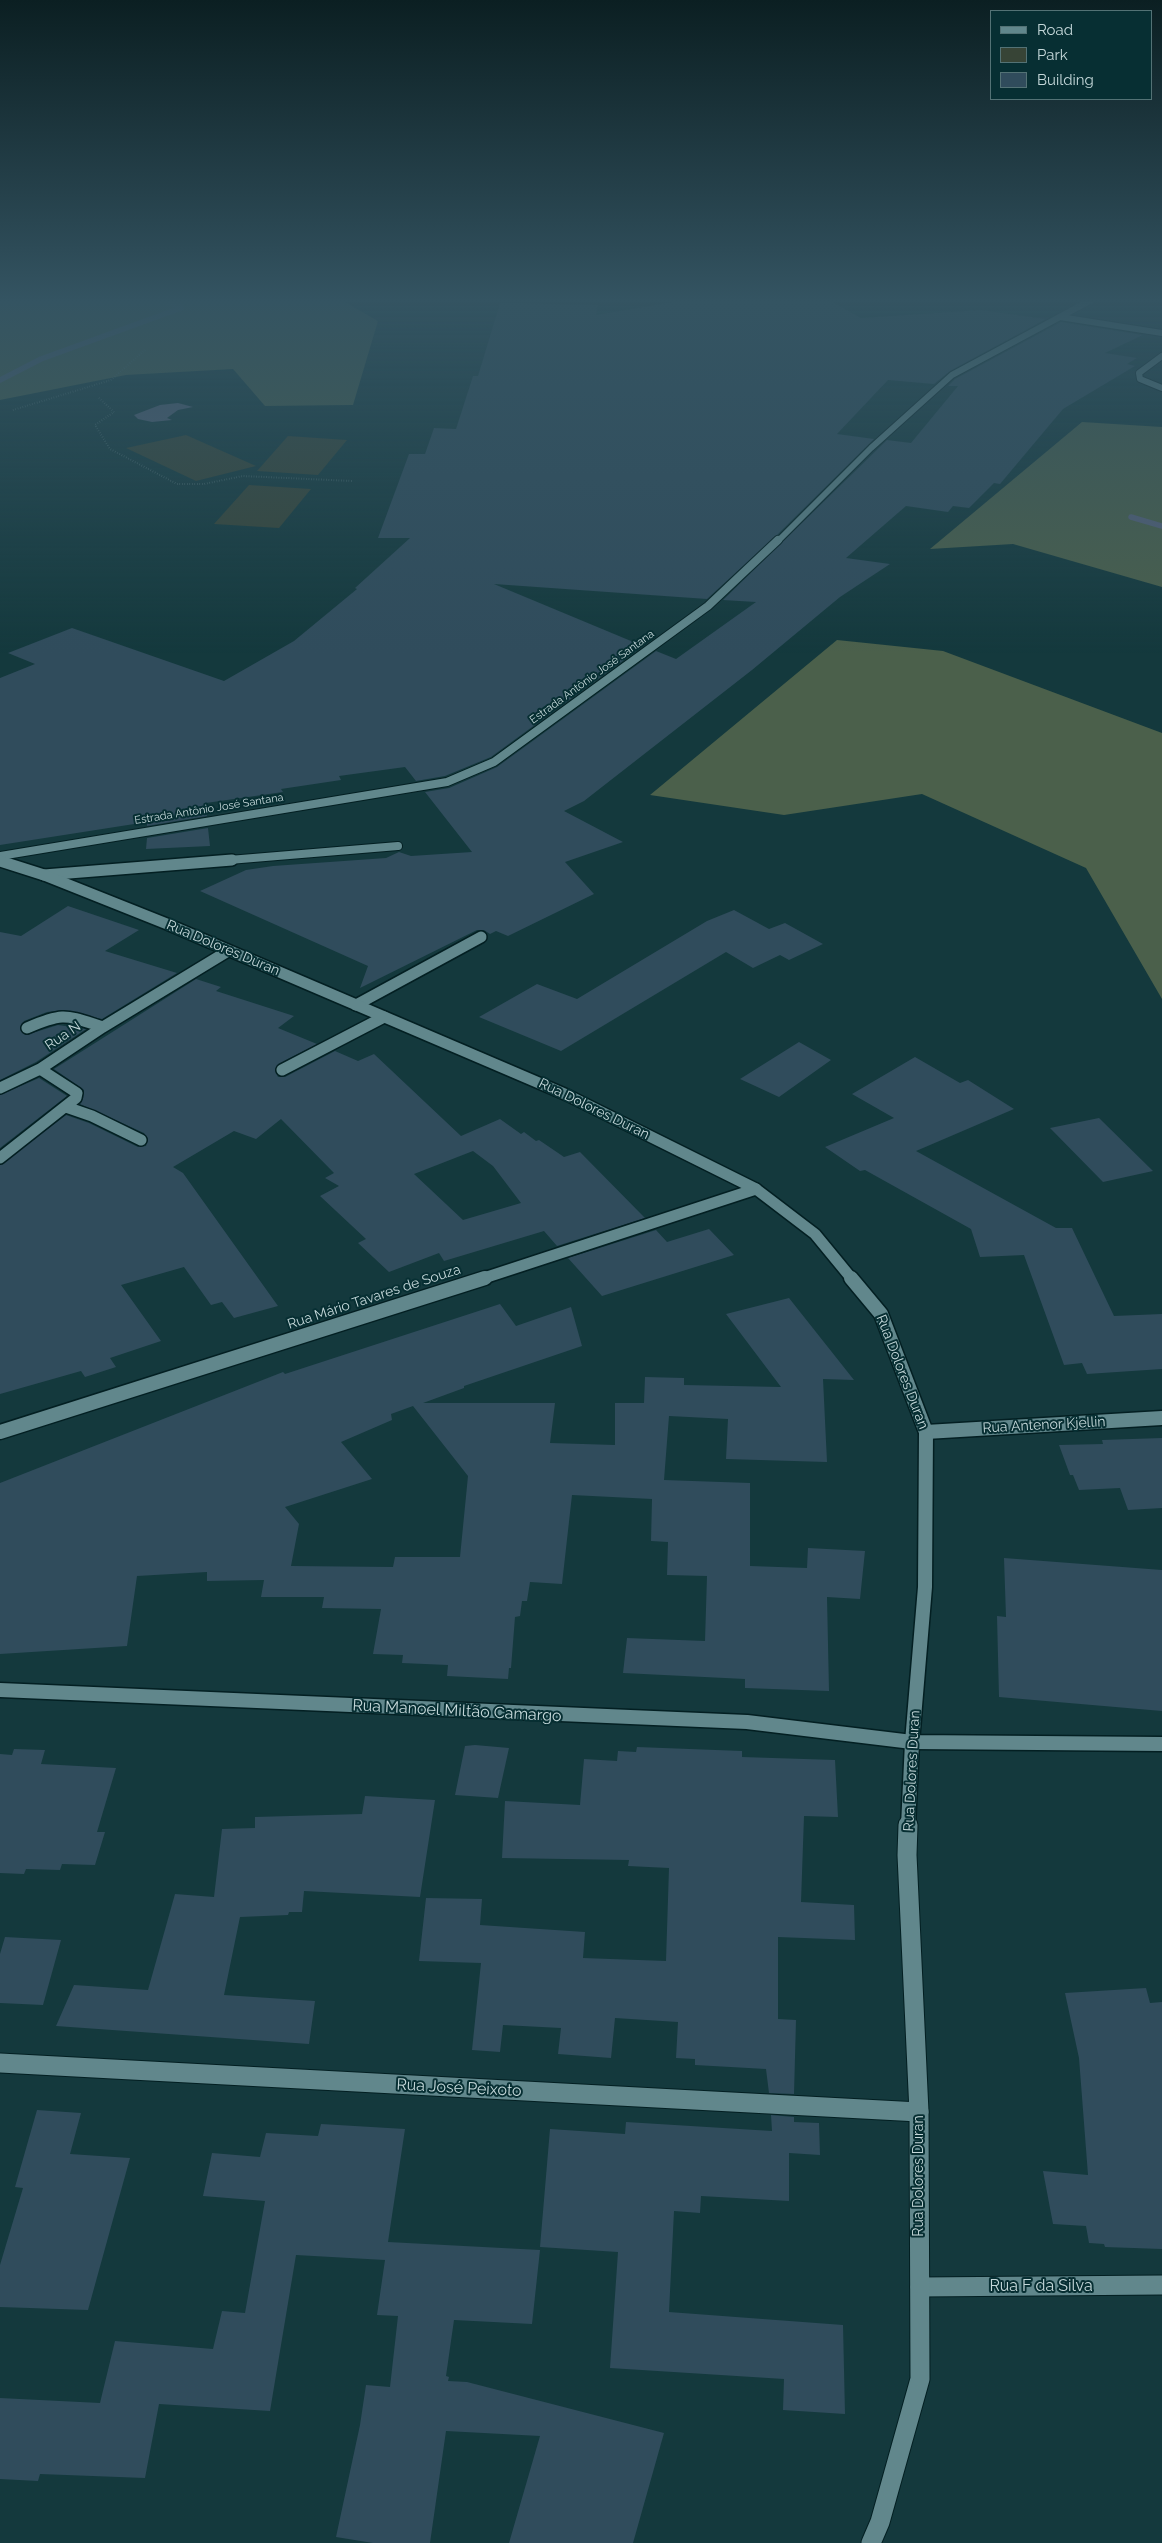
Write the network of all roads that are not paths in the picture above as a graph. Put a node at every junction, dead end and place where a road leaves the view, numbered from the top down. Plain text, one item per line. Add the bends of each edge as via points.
1 (906, 417) edge
2 (398, 846) dead end
3 (0, 856) edge
4 (0, 861) edge
5 (44, 874) junction
6 (481, 938) dead end
7 (228, 951) junction
8 (356, 1005) junction
9 (384, 1016) junction
10 (103, 1027) junction
11 (27, 1028) dead end
12 (40, 1069) junction
13 (282, 1070) dead end
14 (0, 1088) edge
15 (66, 1107) junction
16 (141, 1140) dead end
17 (0, 1158) edge
18 (756, 1189) junction
19 (1162, 1418) edge
20 (0, 1432) edge
21 (926, 1432) junction
22 (0, 1690) edge
23 (912, 1742) junction
24 (1162, 1744) edge
25 (0, 2063) edge
26 (919, 2112) junction
27 (1162, 2285) edge
28 (920, 2287) junction
29 (871, 2543) edge

1 - 3 street, Estrada Antônio José Santana via 708,606 494,762 447,782 396,792
2 - 5 street
4 - 5 street, Rua Dolores Duran
5 - 7 street, Rua Dolores Duran
6 - 8 street
7 - 8 street, Rua Dolores Duran
7 - 10 street, Rua N
8 - 9 street, Rua Dolores Duran
9 - 13 street
9 - 18 street, Rua Dolores Duran via 567,1095
10 - 11 street via 71,1017 55,1016
10 - 12 street, Rua N
12 - 14 street
12 - 15 street, Rua N via 77,1093
15 - 16 street
15 - 17 street
18 - 20 street, Rua Mário Tavares de Souza
18 - 21 street, Rua Dolores Duran via 815,1234 881,1314
19 - 21 street, Rua Antenor Kjellin
21 - 23 street, Rua Dolores Duran via 924,1587
22 - 23 street, Rua Manoel Miltão Camargo via 747,1722
23 - 24 street, Rua Manoel Miltão Camargo
23 - 26 street, Rua Dolores Duran via 907,1855
25 - 26 street, Rua José Peixoto
26 - 28 street, Rua Dolores Duran
27 - 28 street, Rua F da Silva
28 - 29 street, Rua Dolores Duran via 920,2379 880,2522

